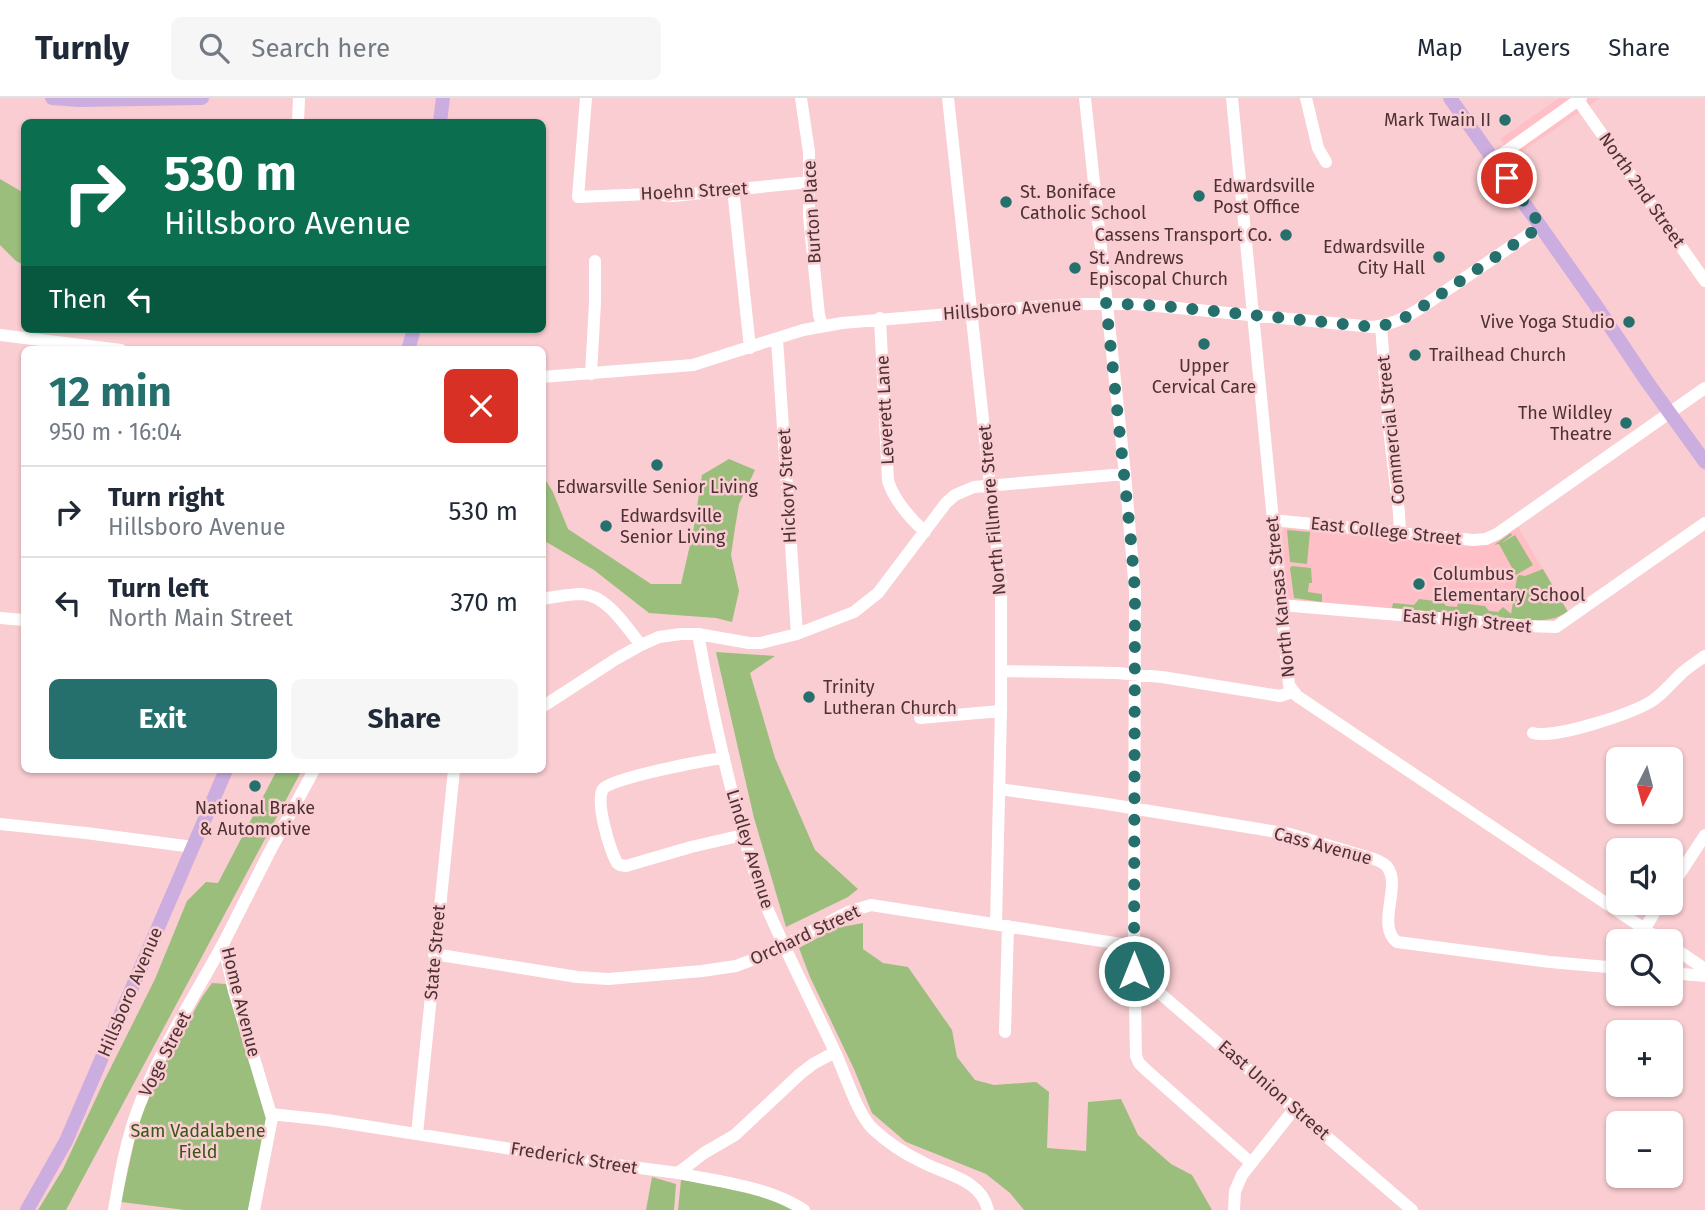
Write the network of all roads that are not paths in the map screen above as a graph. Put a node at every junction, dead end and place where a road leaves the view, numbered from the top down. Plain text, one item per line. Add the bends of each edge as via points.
1 (52, 98) edge
2 (202, 98) edge
3 (299, 98) edge
4 (443, 98) edge
5 (586, 98) edge
6 (801, 98) edge
7 (948, 98) edge
8 (1085, 98) edge
9 (1232, 98) edge
10 (1306, 98) edge
11 (1450, 98) edge
12 (1580, 99) edge
13 (298, 119) edge
14 (440, 119) edge
15 (1494, 160) junction
16 (1326, 162) dead end
17 (809, 183) junction
18 (733, 190) junction
19 (1541, 226) junction
20 (595, 261) dead end
21 (1705, 281) edge
22 (1106, 303) junction
23 (972, 311) junction
24 (1252, 315) junction
25 (880, 318) junction
26 (822, 326) junction
27 (1381, 326) junction
28 (0, 335) edge
29 (777, 339) junction
30 (89, 346) edge
31 (750, 348) junction
32 (591, 374) junction
33 (546, 377) edge
34 (1705, 388) edge
35 (1670, 413) junction
36 (1705, 462) edge
37 (1125, 474) junction
38 (991, 485) junction
39 (1272, 520) junction
40 (1705, 523) edge
41 (925, 532) junction
42 (1400, 533) junction
43 (546, 598) edge
44 (1281, 605) junction
45 (0, 618) edge
46 (21, 620) edge
47 (698, 634) junction
48 (797, 634) junction
49 (641, 645) junction
50 (1705, 656) edge
51 (1002, 671) junction
52 (1135, 674) junction
53 (1292, 692) junction
54 (546, 704) edge
55 (1001, 711) junction
56 (920, 718) dead end
57 (1533, 733) dead end
58 (724, 758) junction
59 (225, 773) edge
60 (312, 773) edge
61 (454, 773) edge
62 (999, 789) junction
63 (1135, 808) junction
64 (0, 824) edge
65 (743, 835) junction
66 (1705, 835) edge
67 (192, 847) junction
68 (1683, 869) edge
69 (1653, 915) edge
70 (1002, 925) junction
71 (1644, 928) joint
72 (223, 944) junction
73 (785, 946) junction
74 (1134, 946) junction
75 (434, 954) junction
76 (1683, 954) edge
77 (1606, 967) edge
78 (1705, 969) edge
79 (1134, 971) junction
80 (1683, 974) edge
81 (1705, 976) edge
82 (1005, 1032) dead end
83 (835, 1052) junction
84 (1296, 1108) junction
85 (271, 1114) junction
86 (417, 1134) junction
87 (1251, 1163) junction
88 (678, 1173) junction
89 (27, 1210) edge
90 (114, 1210) edge
91 (254, 1210) edge
92 (804, 1210) edge
93 (988, 1210) edge
94 (1234, 1210) edge
95 (1412, 1210) edge

1 - 2 main road
3 - 13 street
4 - 14 main road
5 - 18 street, Hoehn Street via 578,197
6 - 17 street, Burton Place
7 - 23 street, North Fillmore Street
8 - 22 street
9 - 24 street, North Kansas Street
10 - 16 street
11 - 15 main road
12 - 15 street
12 - 21 street, North 2nd Street
15 - 19 main road
17 - 18 street, Hoehn Street
17 - 26 street, Burton Place via 808,217
18 - 31 street
19 - 27 street, Hillsboro Avenue via 1405,318
19 - 35 main road
20 - 32 street
22 - 23 street, Hillsboro Avenue
22 - 24 street, Hillsboro Avenue
22 - 37 street
23 - 25 street, Hillsboro Avenue
23 - 38 street, North Fillmore Street
24 - 27 street, Hillsboro Avenue
24 - 39 street, North Kansas Street
25 - 26 street, Hillsboro Avenue
25 - 41 street, Leverett Lane via 888,481
26 - 29 street, Hillsboro Avenue
27 - 42 street, Commercial Street
28 - 30 street
29 - 31 street, Hillsboro Avenue
29 - 48 street, Hickory Street
31 - 32 street, Hillsboro Avenue via 684,366
32 - 33 street, Hillsboro Avenue
34 - 35 street, East College Street
35 - 36 main road
35 - 42 street, East College Street via 1486,539
37 - 38 street
37 - 52 street via 1135,591
38 - 41 street via 955,495
38 - 51 street, North Fillmore Street via 1001,585
39 - 42 street, East College Street
39 - 44 street, North Kansas Street
40 - 44 street, East High Street via 1552,628
41 - 48 street via 867,603
43 - 49 street via 581,594 597,599
44 - 53 street, North Kansas Street
45 - 46 street
47 - 48 street via 761,643
47 - 49 street via 667,635
47 - 58 street, Lindley Avenue
49 - 54 street
50 - 57 street via 1647,704 1573,729
51 - 52 street
51 - 55 street, North Fillmore Street
52 - 53 street via 1280,696
52 - 63 street
53 - 71 street, North Kansas Street
55 - 56 street
55 - 62 street, North Fillmore Street
58 - 65 street, Lindley Avenue
58 - 65 street via 606,786 600,800 608,837 617,863 626,866
59 - 67 main road, Hillsboro Avenue
60 - 72 street, Home Avenue
61 - 75 street, State Street
62 - 63 street, Cass Avenue
62 - 70 street, North Fillmore Street
63 - 74 street
63 - 77 street, Cass Avenue via 1290,834 1382,863 1390,874 1390,932 1401,944
64 - 67 street
65 - 73 street, Lindley Avenue via 761,896
66 - 68 street
67 - 89 main road, Hillsboro Avenue via 66,1142
69 - 71 street
70 - 73 street, Orchard Street via 870,905
70 - 74 street, Orchard Street
70 - 82 street, North Fillmore Street
72 - 85 street, Home Avenue
72 - 90 street, Voge Street via 139,1104
73 - 75 street, Orchard Street via 736,966 608,979
73 - 83 street, Lindley Avenue
74 - 79 street
75 - 86 street, State Street
76 - 78 street
79 - 84 street, East Union Street
79 - 87 street via 1139,1063
80 - 81 street
83 - 88 street via 800,1073 735,1135
83 - 93 street, Lindley Avenue via 861,1113 873,1128 920,1162 969,1183 985,1199
84 - 87 street
84 - 95 street, East Union Street
85 - 86 street, Frederick Street
85 - 91 street, Home Avenue
86 - 88 street, Frederick Street
87 - 94 street via 1237,1185
88 - 92 street, Frederick Street via 769,1193

